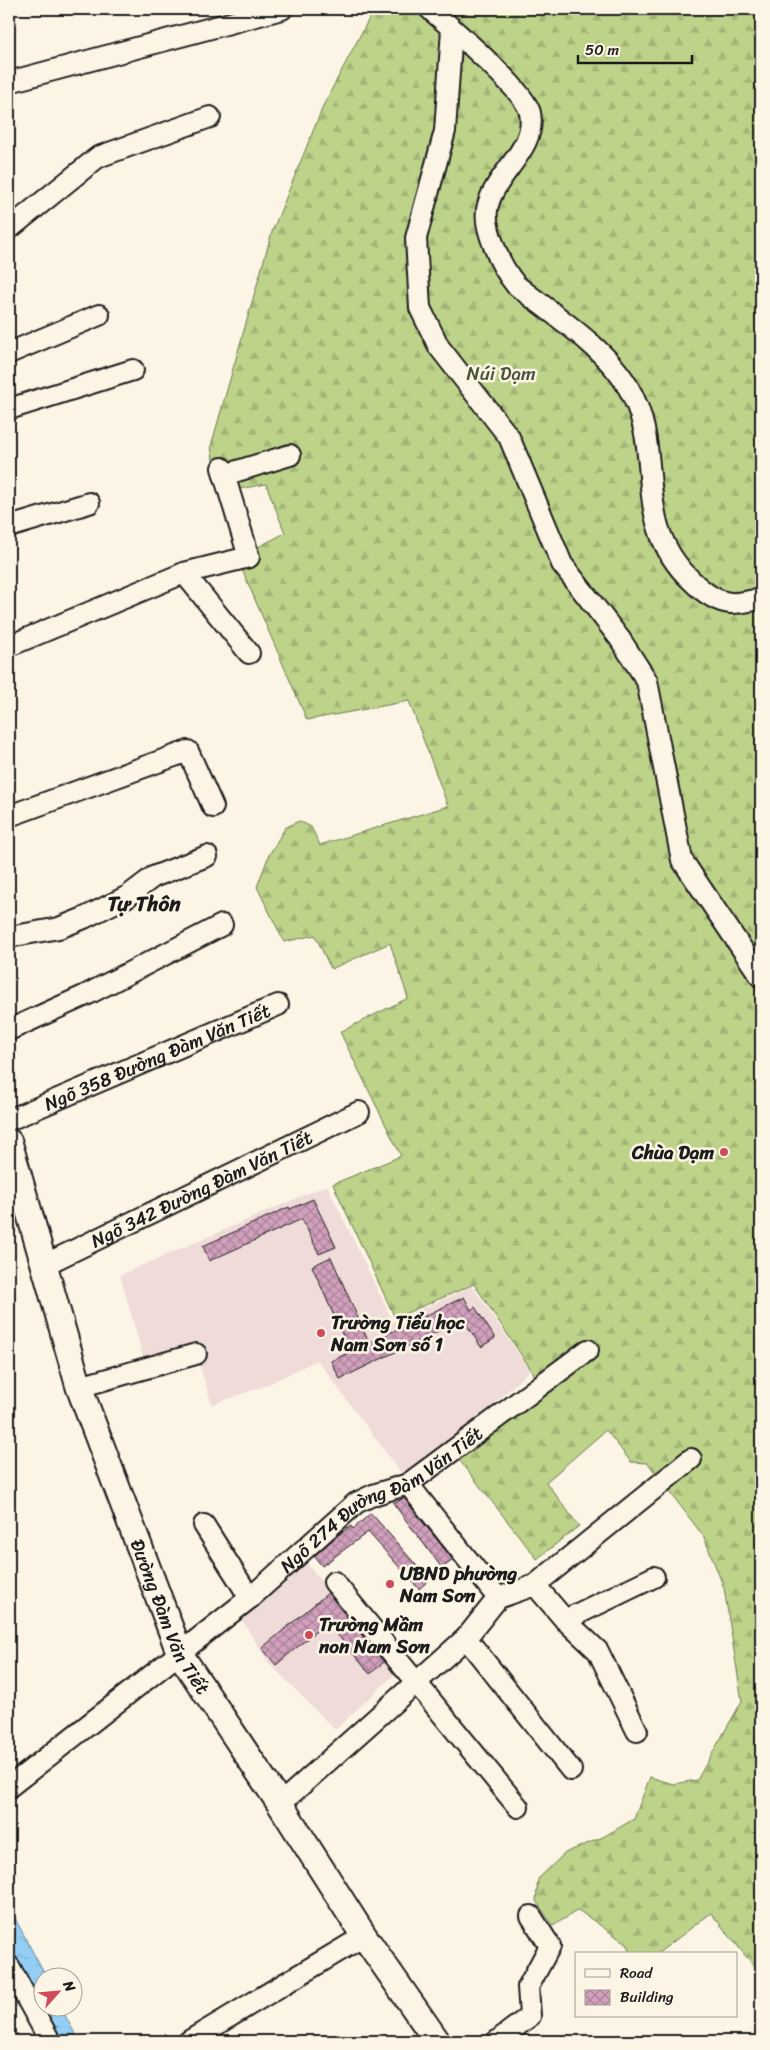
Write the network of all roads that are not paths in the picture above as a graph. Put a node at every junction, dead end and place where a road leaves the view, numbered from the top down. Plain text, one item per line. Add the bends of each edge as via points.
1 (282, 9) edge
2 (430, 9) edge
3 (452, 29) junction
4 (9, 82) edge
5 (210, 117) dead end
6 (9, 229) edge
7 (98, 315) dead end
8 (9, 353) edge
9 (133, 370) dead end
10 (9, 409) edge
11 (290, 455) dead end
12 (89, 503) dead end
13 (9, 528) edge
14 (184, 573) junction
15 (761, 599) edge
16 (9, 646) edge
17 (249, 653) dead end
18 (213, 807) dead end
19 (9, 816) edge
20 (207, 856) dead end
21 (222, 925) dead end
22 (9, 937) edge
23 (761, 977) edge
24 (278, 1005) dead end
25 (9, 1030) edge
26 (359, 1112) dead end
27 (9, 1120) edge
28 (9, 1142) edge
29 (44, 1265) junction
30 (588, 1350) dead end
31 (196, 1354) dead end
32 (79, 1387) junction
33 (691, 1459) dead end
34 (408, 1484) junction
35 (204, 1525) dead end
36 (654, 1577) dead end
37 (334, 1582) dead end
38 (535, 1585) junction
39 (250, 1598) junction
40 (498, 1598) junction
41 (565, 1620) junction
42 (466, 1638) junction
43 (180, 1654) junction
44 (416, 1682) junction
45 (637, 1731) dead end
46 (571, 1770) dead end
47 (9, 1787) edge
48 (280, 1804) junction
49 (518, 1806) dead end
50 (532, 1916) dead end
51 (364, 1936) junction
52 (9, 1966) edge
53 (50, 2041) edge
54 (189, 2041) edge
55 (438, 2041) edge
56 (497, 2041) edge

1 - 4 street
2 - 3 street
3 - 15 street via 517,90 530,111 524,142 488,205 487,223 491,240 505,270 516,285 601,353 629,388 646,434 656,525 676,564 701,589 722,600 732,604
3 - 23 street via 446,131 416,238 420,308 439,347 509,437 562,564 620,639 647,681 682,860
5 - 6 street via 98,157
7 - 8 street
9 - 10 street
11 - 14 street via 223,472 249,557
12 - 13 street
14 - 16 street
14 - 17 street
18 - 19 street via 188,751
20 - 22 street via 153,877 128,896 84,918 59,928
21 - 25 street
24 - 27 street, Ngõ 358 Đường Đàm Văn Tiết
26 - 29 street, Ngõ 342 Đường Đàm Văn Tiết
28 - 29 main road, Đường Đàm Văn Tiết
29 - 32 main road, Đường Đàm Văn Tiết
30 - 34 street, Ngõ 274 Đường Đàm Văn Tiết
31 - 32 street
32 - 43 main road, Đường Đàm Văn Tiết
33 - 38 street
34 - 39 street, Ngõ 274 Đường Đàm Văn Tiết via 356,1503
34 - 40 street
35 - 39 street
36 - 41 street
37 - 44 street
38 - 40 street
38 - 41 street
39 - 43 street, Ngõ 274 Đường Đàm Văn Tiết
40 - 42 street
41 - 45 street via 598,1651
42 - 44 street
42 - 46 street
43 - 47 street, Ngõ 274 Đường Đàm Văn Tiết
43 - 48 main road, Đường Đàm Văn Tiết
44 - 48 street
44 - 49 street
48 - 51 main road, Đường Đàm Văn Tiết
50 - 56 street via 550,1946 528,1987 530,2016
51 - 54 street
51 - 55 main road, Đường Đàm Văn Tiết
52 - 53 street

